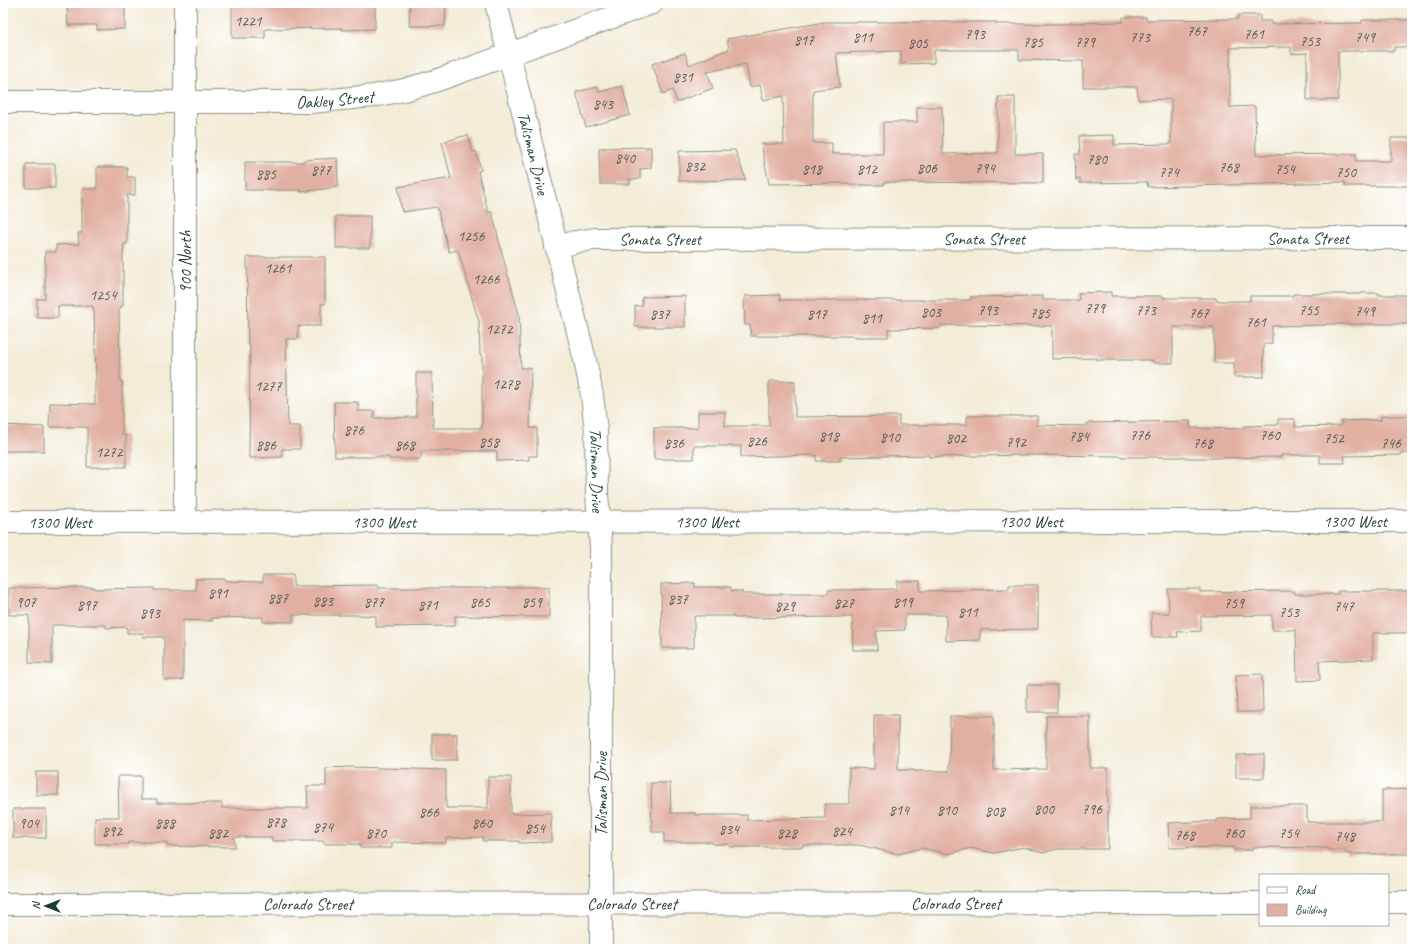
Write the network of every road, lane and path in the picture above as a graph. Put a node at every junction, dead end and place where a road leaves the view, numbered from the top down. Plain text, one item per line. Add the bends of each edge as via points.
1 (185, 3) edge
2 (496, 3) edge
3 (652, 3) edge
4 (510, 54) junction
5 (3, 102) edge
6 (185, 102) junction
7 (1412, 238) edge
8 (556, 248) junction
9 (599, 521) junction
10 (1412, 521) edge
11 (3, 522) edge
12 (185, 522) junction
13 (1389, 902) edge
14 (1412, 902) edge
15 (601, 903) junction
16 (1259, 903) edge
17 (3, 904) edge
18 (601, 949) edge

1 - 6 street, 900 North
2 - 4 street, Talisman Drive
3 - 4 street, Oakley Street
4 - 6 street, Oakley Street via 435,81 373,96 311,102
4 - 8 street, Talisman Drive
5 - 6 street, Oakley Street
6 - 12 street, 900 North
7 - 8 street, Sonata Street via 594,239
8 - 9 street, Talisman Drive via 592,396 596,431
9 - 10 street, 1300 West
9 - 12 street, 1300 West
9 - 15 street, Talisman Drive
11 - 12 street, 1300 West
13 - 14 street
15 - 16 street, Colorado Street
15 - 17 street, Colorado Street
15 - 18 street, Talisman Drive

